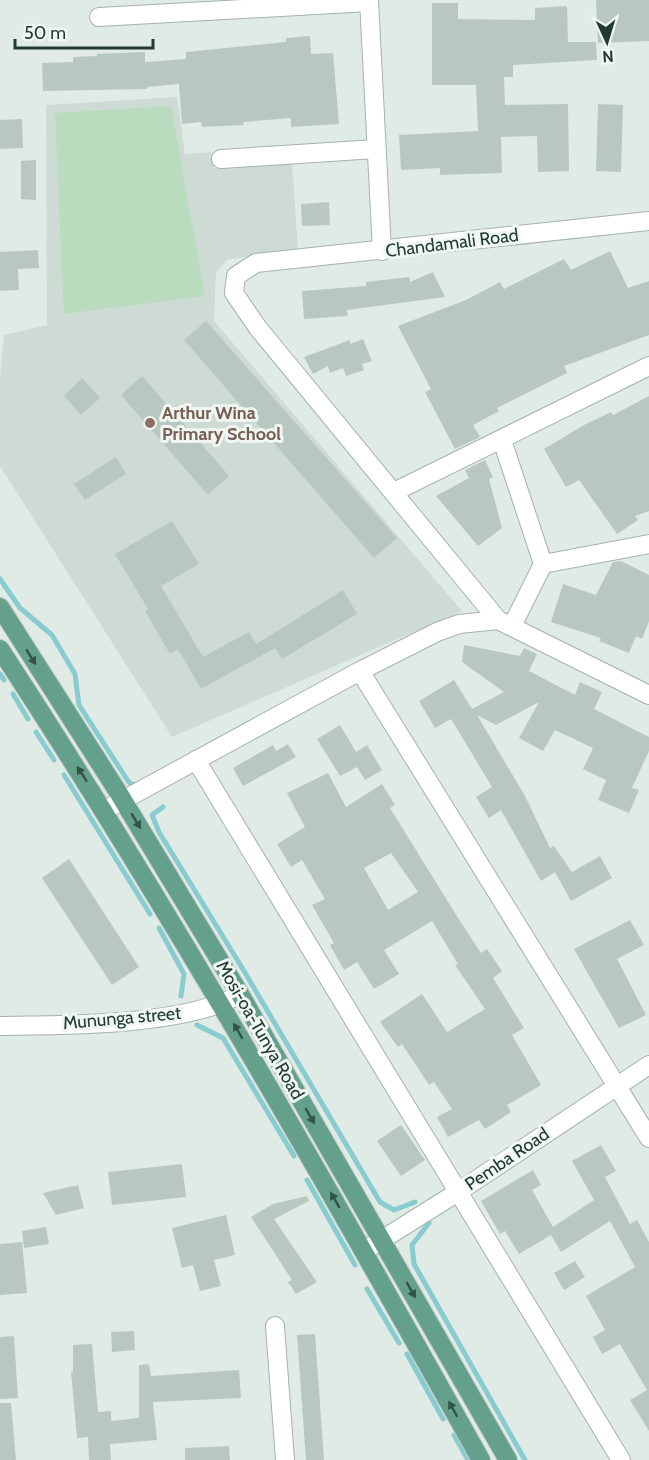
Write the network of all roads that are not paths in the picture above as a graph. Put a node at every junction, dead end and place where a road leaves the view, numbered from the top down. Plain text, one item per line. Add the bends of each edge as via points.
1 (369, 1) edge
2 (99, 17) dead end
3 (376, 149) junction
4 (221, 159) dead end
5 (649, 221) edge
6 (382, 251) junction
7 (649, 366) edge
8 (502, 440) junction
9 (394, 492) junction
10 (649, 544) edge
11 (543, 564) junction
12 (0, 607) edge
13 (505, 623) junction
14 (0, 649) edge
15 (360, 671) junction
16 (649, 695) edge
17 (196, 760) junction
18 (123, 800) junction
19 (105, 810) junction
20 (240, 993) junction
21 (223, 1004) junction
22 (0, 1026) edge
23 (649, 1065) edge
24 (617, 1085) junction
25 (649, 1138) edge
26 (458, 1192) junction
27 (381, 1240) junction
28 (364, 1251) junction
29 (275, 1326) dead end
30 (285, 1460) edge
31 (481, 1460) edge
32 (508, 1460) edge
33 (621, 1460) edge

1 - 2 street
1 - 3 street
3 - 4 street
3 - 6 street
5 - 6 street, Chandamali Road
6 - 9 street, Chandamali Road via 256,263 236,276 234,293 258,328
7 - 8 street
8 - 9 street
8 - 11 street
9 - 13 street
10 - 11 street
11 - 13 street
12 -> 18 main road, Mosi-oa-Tunya Road
13 - 15 street via 459,624
13 - 16 street
19 -> 14 main road, Mosi-oa-Tunya Road
15 - 17 street
15 - 24 street
17 - 18 street
17 - 26 street
18 - 19 street
18 -> 20 main road, Mosi-oa-Tunya Road
19 - 21 main road, Mosi-oa-Tunya Road
20 - 21 street, Mununga street
20 -> 27 main road, Mosi-oa-Tunya Road
21 - 22 street, Mununga street via 125,1021
28 -> 21 main road, Mosi-oa-Tunya Road
23 - 24 street, Pemba Road
24 - 25 street
24 - 26 street, Pemba Road
26 - 27 street, Pemba Road
26 - 33 street
27 - 28 street, Pemba Road
27 -> 32 main road, Mosi-oa-Tunya Road
31 -> 28 main road, Mosi-oa-Tunya Road
29 - 30 street

